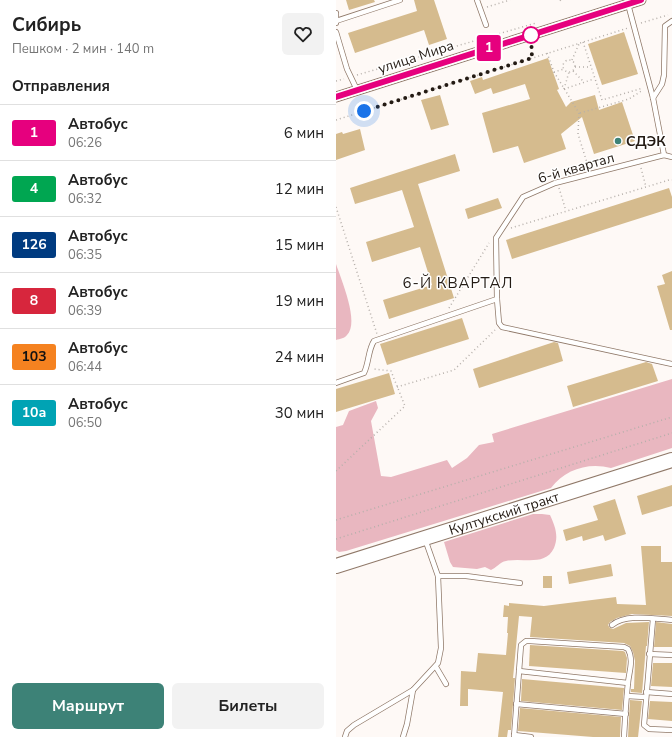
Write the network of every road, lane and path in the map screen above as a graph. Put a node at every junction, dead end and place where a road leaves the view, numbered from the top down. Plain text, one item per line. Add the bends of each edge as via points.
1 (400, 0) edge
2 (477, 0) edge
3 (510, 0) edge
4 (641, 0) edge
5 (628, 4) junction
6 (480, 8) junction
7 (336, 13) edge
8 (672, 13) edge
9 (542, 21) dead end
10 (672, 21) edge
11 (336, 22) edge
12 (486, 25) dead end
13 (634, 26) junction
14 (336, 32) edge
15 (583, 42) junction
16 (580, 43) junction
17 (547, 53) junction
18 (572, 60) junction
19 (575, 67) junction
20 (592, 67) junction
21 (564, 69) junction
22 (573, 71) junction
23 (554, 72) junction
24 (569, 72) junction
25 (351, 77) junction
26 (595, 79) junction
27 (336, 81) edge
28 (584, 82) junction
29 (650, 86) junction
30 (564, 88) junction
31 (357, 90) junction
32 (336, 97) edge
33 (653, 98) junction
34 (579, 113) junction
35 (336, 120) edge
36 (664, 155) junction
37 (672, 157) edge
38 (639, 162) junction
39 (590, 174) junction
40 (672, 180) edge
41 (558, 182) junction
42 (646, 187) junction
43 (336, 208) edge
44 (566, 211) junction
45 (500, 232) junction
46 (497, 299) junction
47 (447, 316) junction
48 (501, 325) junction
49 (379, 339) junction
50 (672, 364) edge
51 (366, 368) junction
52 (336, 383) edge
53 (397, 387) junction
54 (672, 417) edge
55 (672, 433) edge
56 (672, 460) edge
57 (336, 471) edge
58 (336, 520) edge
59 (425, 537) junction
60 (336, 539) edge
61 (336, 565) edge
62 (438, 576) junction
63 (520, 583) dead end
64 (653, 619) junction
65 (672, 620) edge
66 (612, 625) dead end
67 (649, 654) junction
68 (672, 655) edge
69 (436, 667) junction
70 (519, 671) junction
71 (628, 683) junction
72 (446, 684) dead end
73 (413, 690) junction
74 (672, 694) edge
75 (646, 695) junction
76 (627, 696) junction
77 (516, 704) junction
78 (626, 714) junction
79 (672, 730) edge
80 (514, 736) edge
81 (345, 737) edge
82 (403, 737) edge
83 (531, 737) edge
84 (624, 737) edge

1 - 11 lane
2 - 6 lane
3 - 6 path
4 - 5 street, улица Мира
5 - 13 lane
5 - 31 street, улица Мира
6 - 12 lane
7 - 11 lane
8 - 13 path
9 - 25 path
10 - 33 lane via 665,26 664,75 662,84
13 - 15 path
13 - 29 lane
14 - 25 lane
15 - 16 path
15 - 20 path
16 - 17 path
16 - 18 path
17 - 23 path
17 - 35 path
18 - 19 path
18 - 21 path via 565,61
19 - 20 path
19 - 22 path
20 - 26 path
21 - 23 path
21 - 24 path
22 - 24 path
22 - 28 path
23 - 30 path
24 - 30 path
25 - 27 path
25 - 31 lane
26 - 28 path
26 - 29 path via 602,100
28 - 30 path
29 - 33 lane
29 - 34 path via 629,99
30 - 34 path
31 - 32 street, улица Мира
33 - 36 lane
34 - 39 path via 578,134
36 - 37 lane
36 - 38 lane, 6-й квартал
38 - 39 lane, 6-й квартал
38 - 42 path
39 - 41 lane, 6-й квартал
40 - 42 path
41 - 44 path
41 - 45 lane, 6-й квартал via 523,197
42 - 44 path
43 - 49 path
44 - 45 path
45 - 46 lane, 6-й квартал via 496,238
45 - 47 path via 492,236 447,310
46 - 47 lane
46 - 48 lane, 6-й квартал
47 - 49 lane
48 - 50 lane
48 - 53 path via 454,370
49 - 51 lane via 371,346
51 - 52 lane via 364,373
51 - 53 path via 391,372
53 - 57 path via 405,406
54 - 58 path
55 - 60 path
56 - 59 main road, Култукский тракт
59 - 61 main road, Култукский тракт
59 - 62 lane
62 - 63 lane via 466,576
62 - 69 lane via 441,648
64 - 65 lane
64 - 66 lane via 623,618
64 - 67 lane
67 - 68 lane
67 - 75 lane
69 - 72 lane
69 - 73 lane
70 - 71 lane
70 - 71 lane via 521,645 526,641 624,647 628,649 630,656
70 - 77 lane
71 - 76 lane
73 - 81 lane via 350,728
73 - 82 lane
74 - 75 lane
75 - 76 lane
75 - 79 lane via 644,726 649,729
76 - 78 lane
77 - 78 lane
77 - 80 lane
78 - 84 lane
80 - 83 lane

